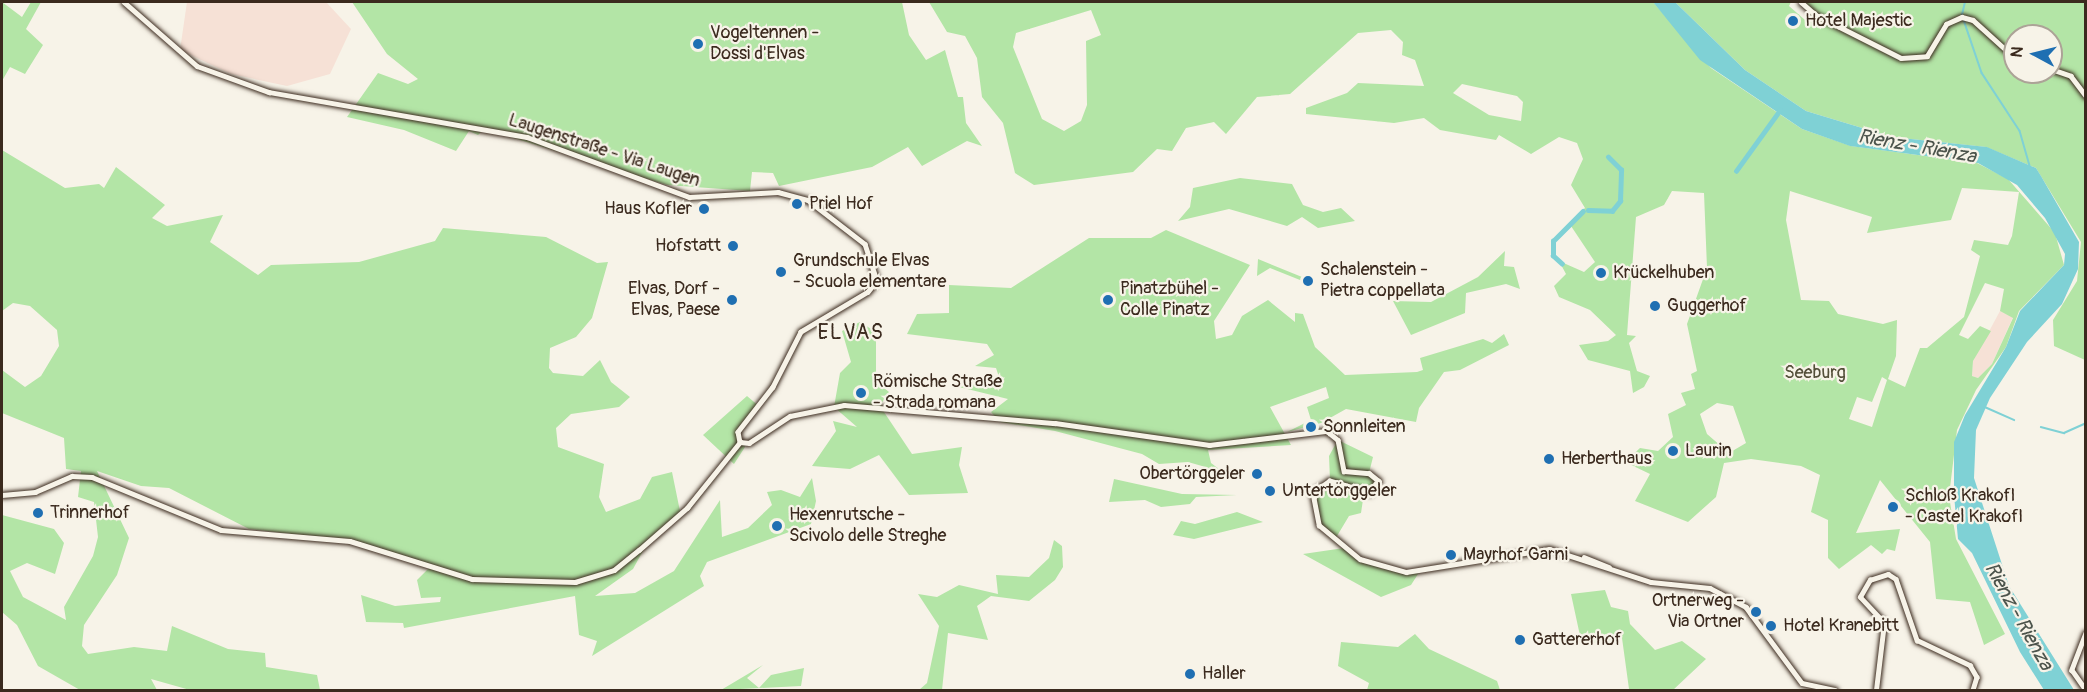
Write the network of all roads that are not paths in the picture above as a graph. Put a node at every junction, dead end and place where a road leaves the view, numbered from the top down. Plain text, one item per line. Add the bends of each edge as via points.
1 (124, 2) edge
2 (1801, 2) edge
3 (2003, 48) edge
4 (2063, 73) edge
5 (2085, 96) edge
6 (740, 442) junction
7 (2, 495) edge
8 (2085, 633) edge
9 (1835, 690) edge
10 (1876, 690) edge
11 (1973, 690) edge
12 (2085, 690) edge

1 - 6 street, Laugenstraße - Via Laugen via 197,66 269,92 526,137 689,197 778,192 808,200 865,244 877,281 868,292 801,332 773,387 738,432
2 - 3 street via 1816,15 1905,59 1927,56 1950,21 1969,18
4 - 5 street via 2072,76
6 - 7 street via 687,508 639,550 614,570 575,582 472,579 350,541 221,530 92,477 72,476 35,492
6 - 9 street via 749,443 790,416 844,405 1055,423 1199,444 1274,440 1327,431 1338,440 1344,471 1377,478 1377,489 1370,493 1330,481 1312,493 1324,532 1371,565 1406,572 1536,549 1582,556 1651,582 1710,588 1740,602 1802,682
8 - 12 street via 2072,677
10 - 11 street via 1884,623 1860,597 1864,585 1883,574 1896,579 1917,640 1974,669

